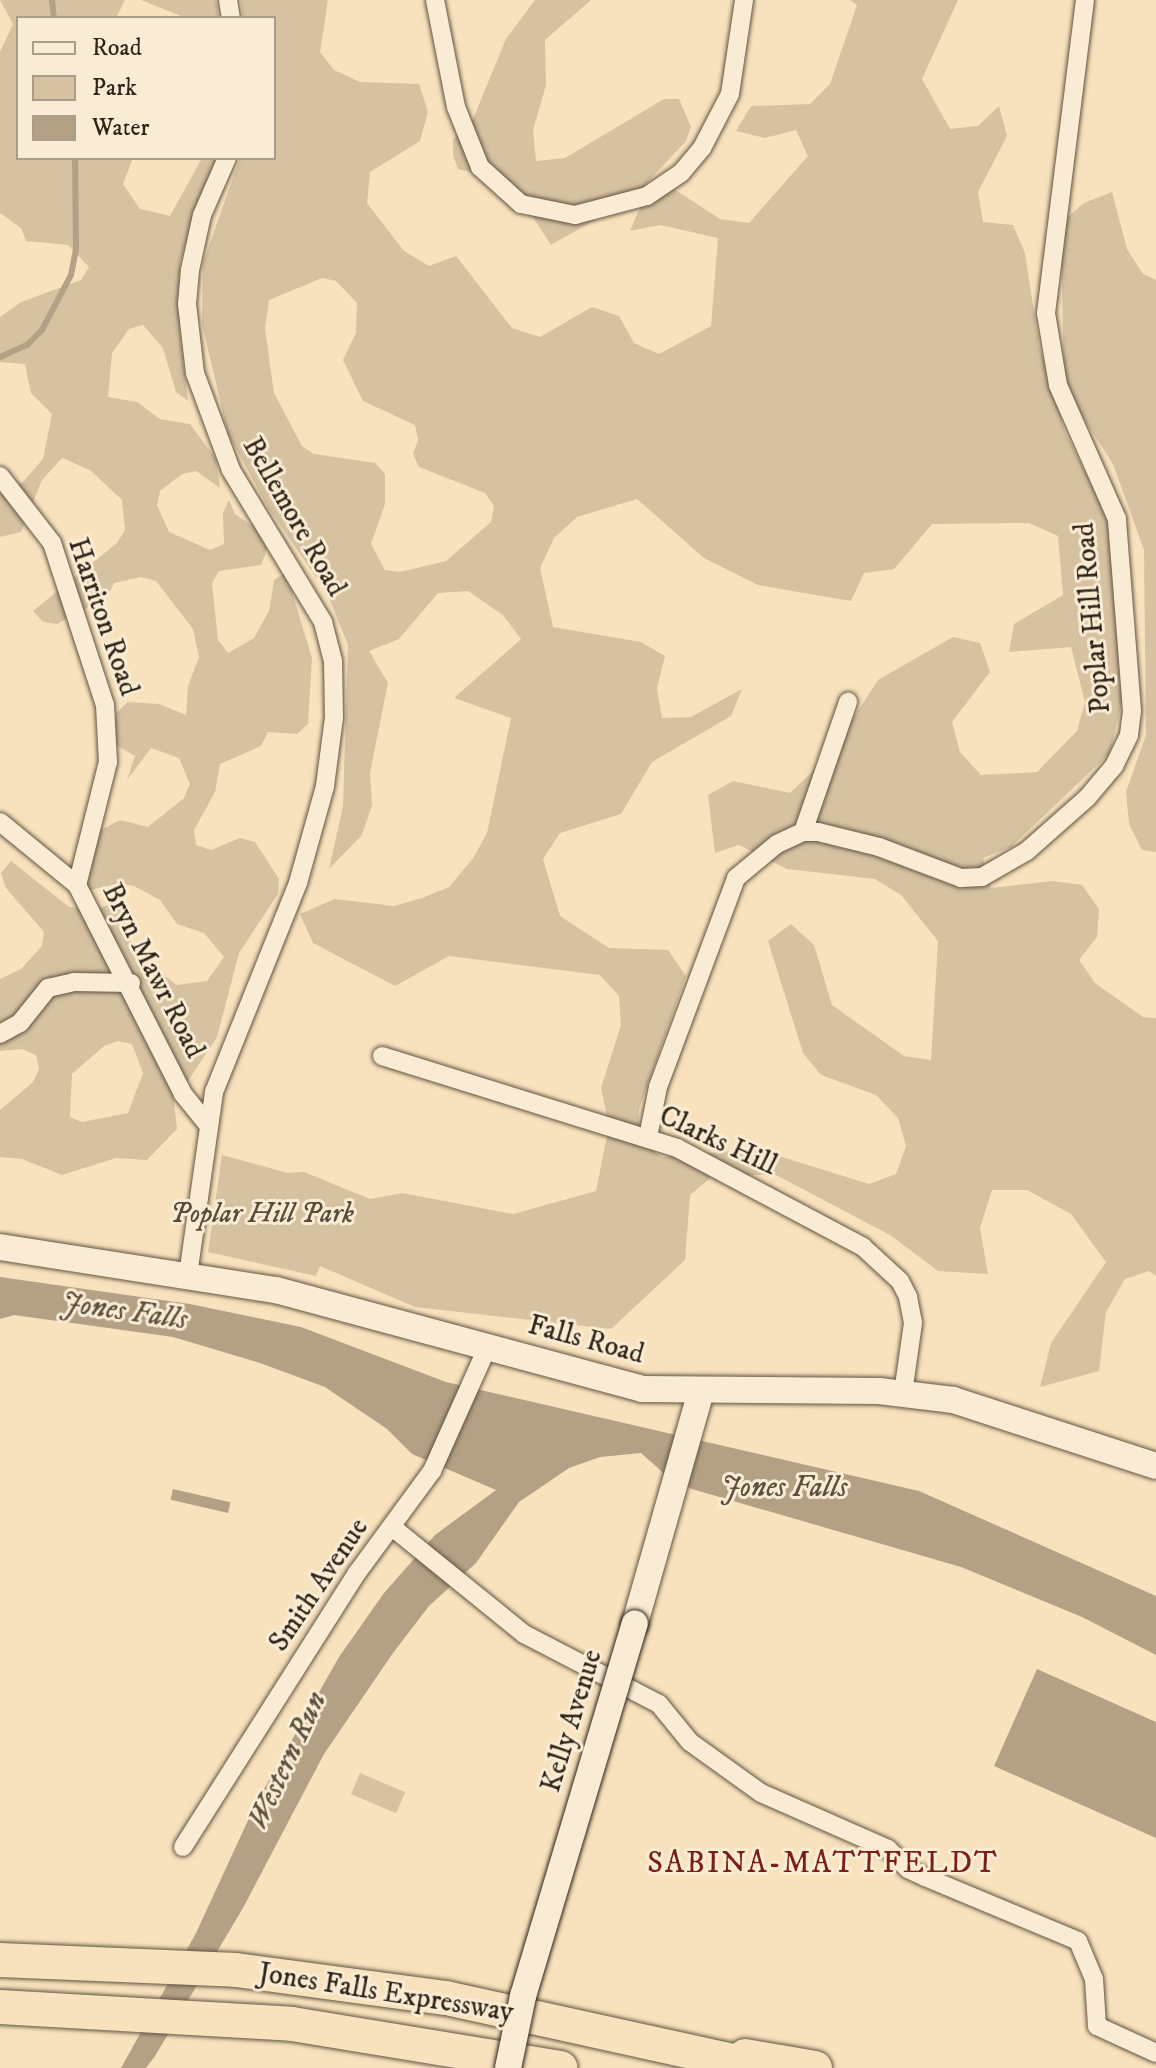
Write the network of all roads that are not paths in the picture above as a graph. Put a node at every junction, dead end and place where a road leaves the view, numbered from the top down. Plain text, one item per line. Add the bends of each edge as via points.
1 (435, 0) edge
2 (744, 0) edge
3 (1085, 0) edge
4 (226, 160) edge
5 (0, 476) edge
6 (848, 702) dead end
7 (0, 822) edge
8 (803, 832) junction
9 (77, 885) junction
10 (131, 983) junction
11 (0, 1034) edge
12 (382, 1056) dead end
13 (208, 1125) junction
14 (648, 1137) junction
15 (0, 1247) edge
16 (188, 1275) junction
17 (488, 1346) junction
18 (701, 1392) junction
19 (903, 1393) junction
20 (1156, 1466) edge
21 (392, 1527) junction
22 (183, 1847) dead end
23 (0, 1960) edge
24 (0, 2007) edge
25 (680, 2047) junction
26 (1156, 2053) edge
27 (508, 2068) edge
28 (560, 2068) edge
29 (765, 2068) edge
30 (815, 2068) edge

1 - 2 street via 456,107 480,167 521,204 575,215 647,196 681,173 702,148 730,94
3 - 8 street, Poplar Hill Road via 1046,313 1058,385 1117,519 1132,711 1129,735 1114,766 1087,798 1027,851 982,877 961,878 879,847
4 - 13 street, Bellemore Road via 202,215 190,270 187,304 195,373 231,470 320,614 335,691 331,745 312,839 287,914 223,1062
5 - 9 street, Harriton Road via 52,543 105,705 108,762
6 - 8 street
7 - 9 street, Bryn Mawr Road
8 - 14 street via 777,844 736,878 658,1087
9 - 10 street, Bryn Mawr Road
10 - 11 street via 74,982 48,988 20,1023
10 - 13 street, Bryn Mawr Road via 183,1094
12 - 14 street, Clarks Hill
13 - 16 street, Bellemore Road
14 - 19 street, Clarks Hill via 863,1247 892,1273 908,1297 913,1323
15 - 16 main road, Falls Road
16 - 17 main road, Falls Road via 403,1320
17 - 18 main road, Falls Road via 619,1385
17 - 21 street, Smith Avenue via 448,1444
18 - 19 main road, Falls Road
18 - 27 main road, Kelly Avenue, bridge via 523,1996
19 - 20 main road, Falls Road via 979,1407
21 - 22 street, Smith Avenue via 357,1573
21 - 26 street via 524,1634 659,1704 690,1742 761,1793 888,1849 916,1873 1078,1941 1094,1979 1097,2026
23 - 25 highway, Jones Falls Expressway via 236,1970 446,1998
24 - 28 highway, Jones Falls Expressway via 213,2016 438,2045
25 - 29 highway, Jones Falls Expressway
25 - 30 highway

